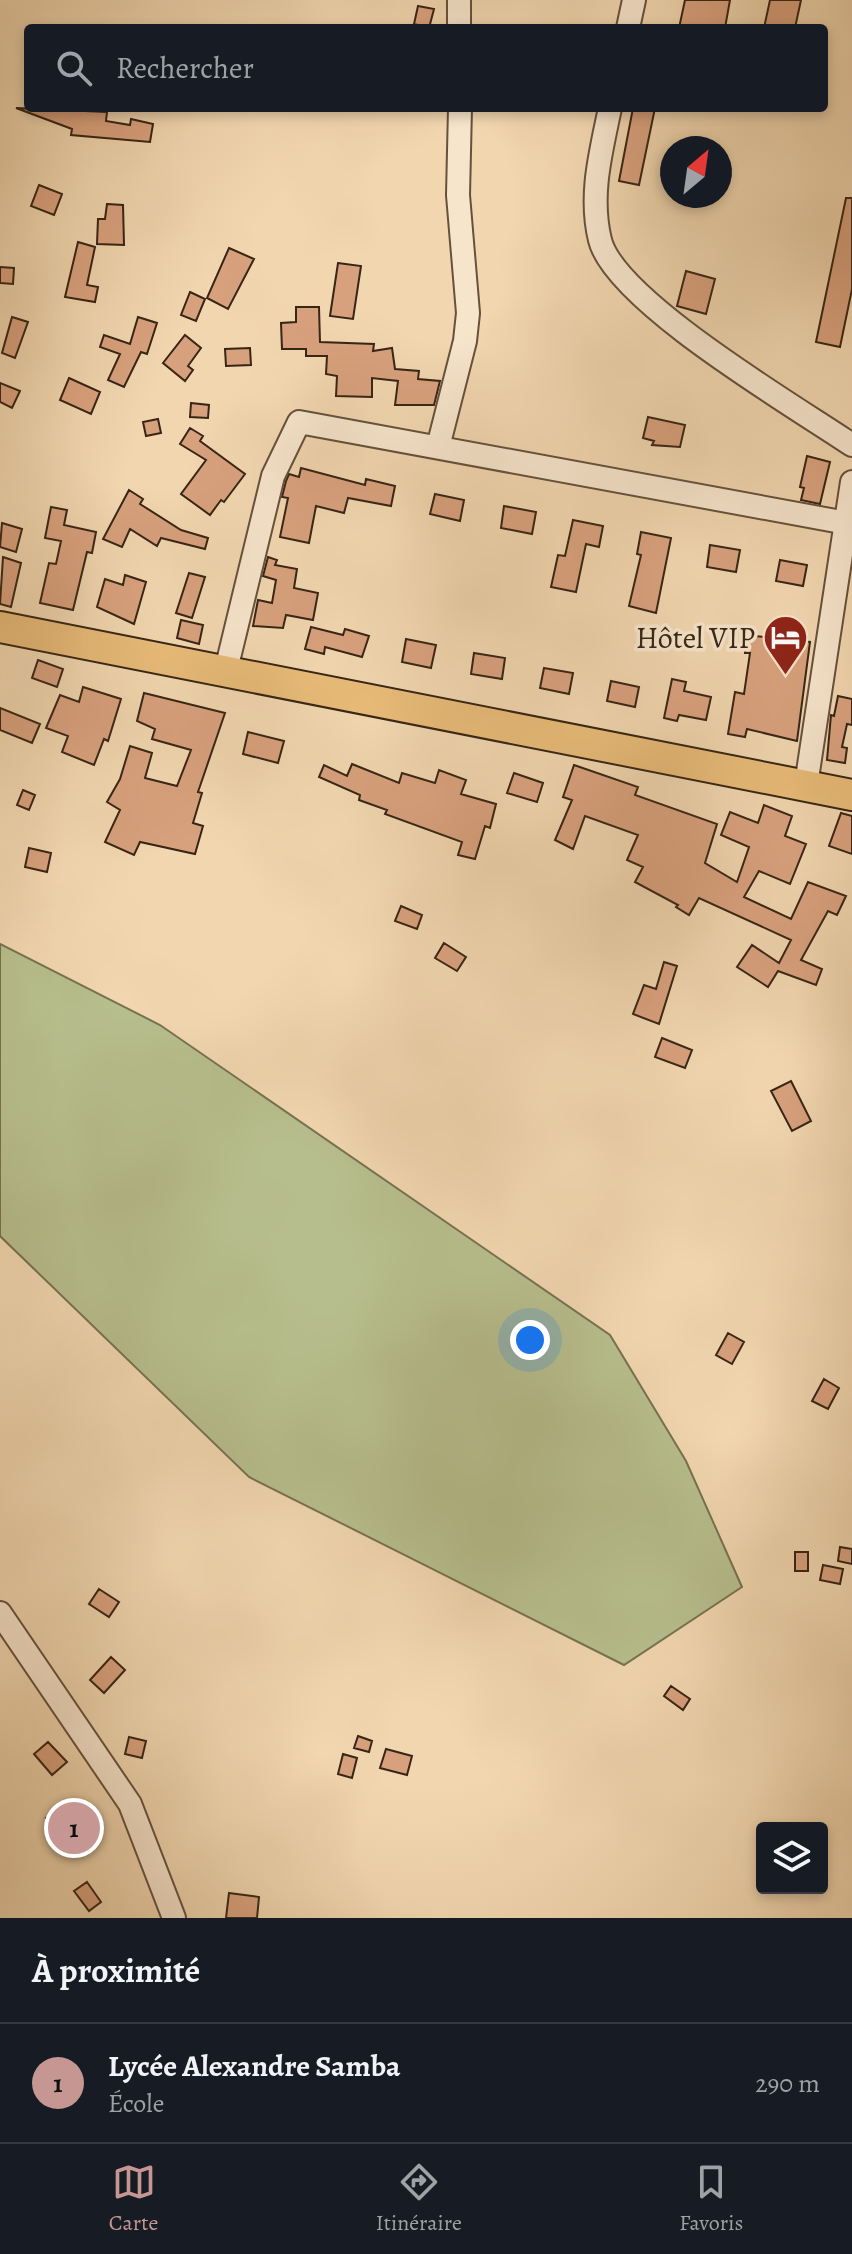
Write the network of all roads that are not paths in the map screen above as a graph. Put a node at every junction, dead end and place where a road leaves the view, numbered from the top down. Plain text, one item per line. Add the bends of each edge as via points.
1 (459, 0) edge
2 (634, 0) edge
3 (459, 24) edge
4 (629, 24) edge
5 (460, 112) edge
6 (609, 112) edge
7 (852, 445) edge
8 (438, 447) junction
9 (852, 482) edge
10 (848, 523) edge
11 (0, 627) edge
12 (225, 674) junction
13 (806, 785) junction
14 (852, 795) edge
15 (0, 1613) edge
16 (174, 1918) edge

1 - 3 street
2 - 4 street
5 - 8 street via 458,195 468,313
6 - 7 street via 593,200 601,243 614,269 706,346
8 - 10 street
8 - 12 street via 299,422 273,476
9 - 10 street
10 - 13 street
11 - 12 highway
12 - 13 highway
13 - 14 highway
15 - 16 street via 130,1804

